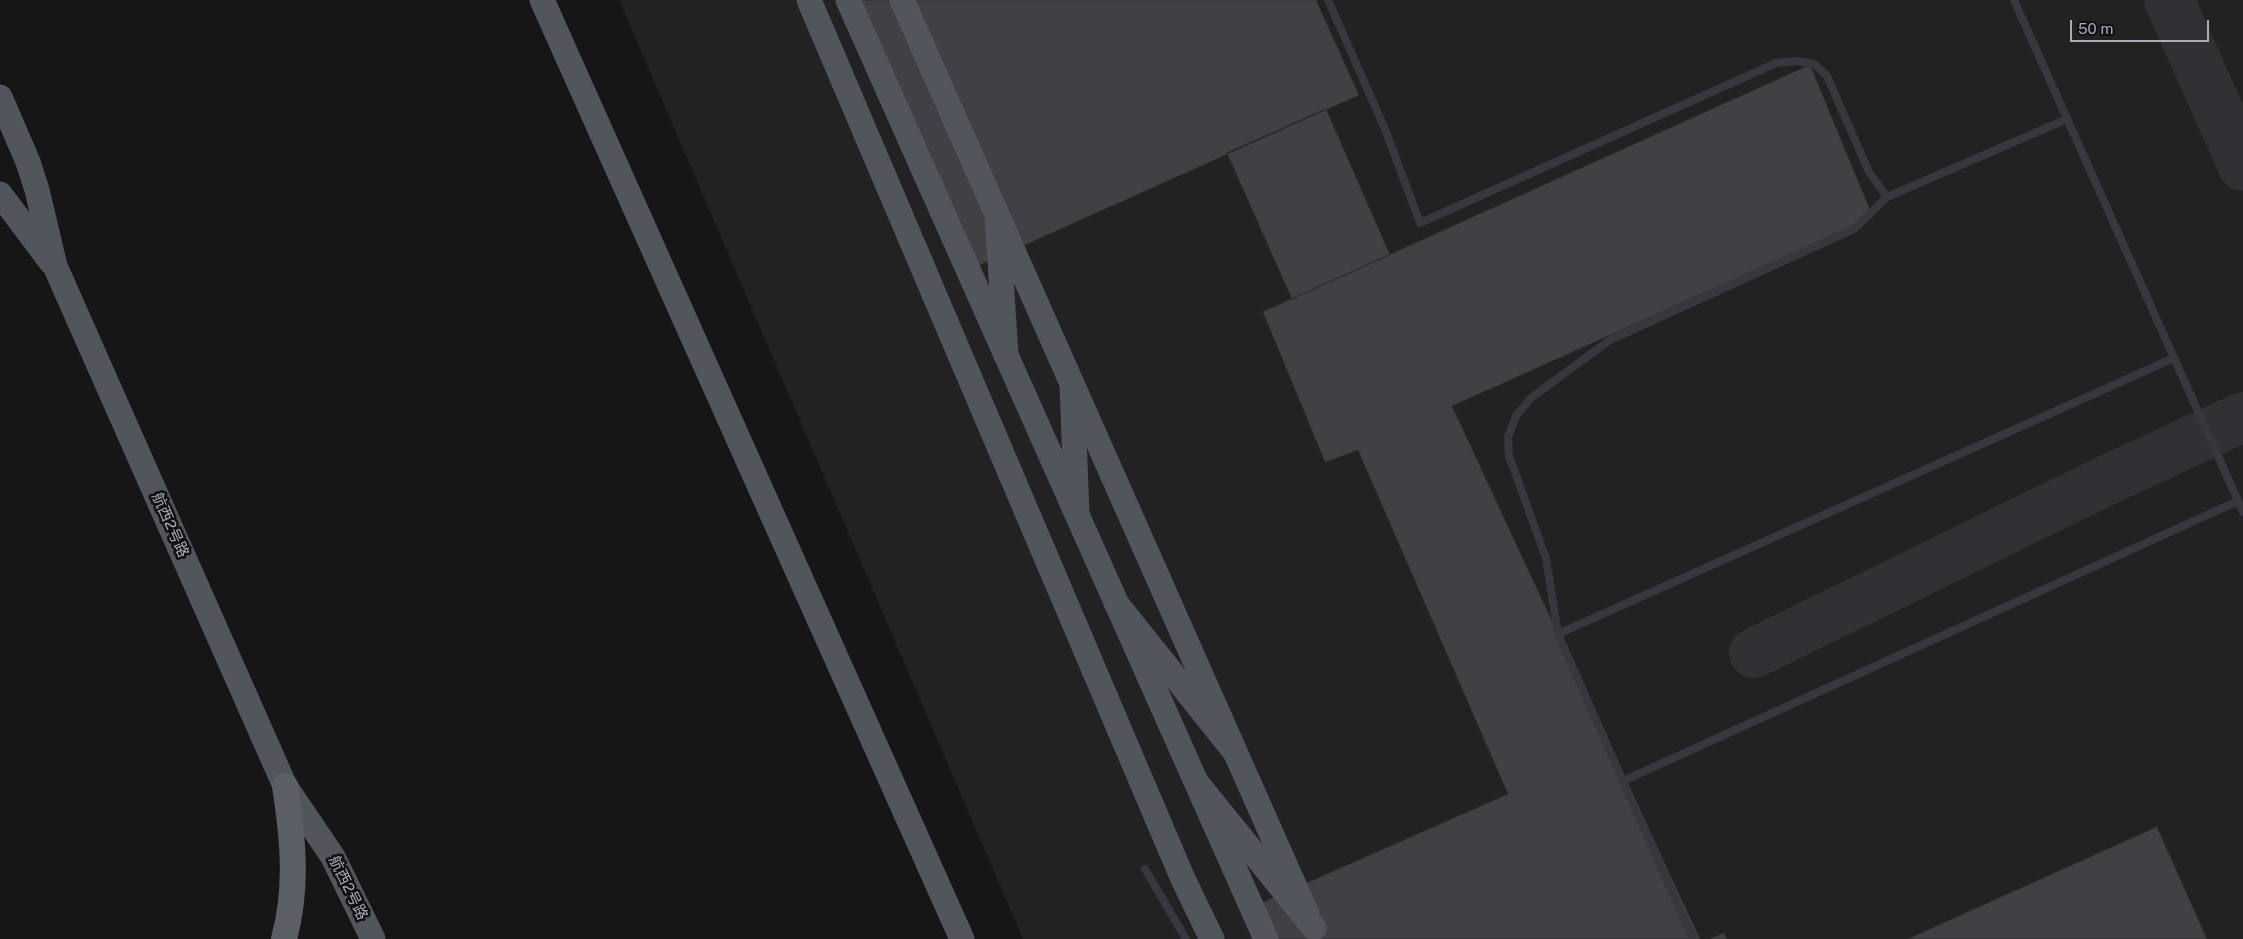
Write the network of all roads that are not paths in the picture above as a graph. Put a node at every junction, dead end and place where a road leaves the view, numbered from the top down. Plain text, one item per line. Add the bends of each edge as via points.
1 (542, 0) edge
2 (809, 0) edge
3 (848, 0) edge
4 (900, 0) edge
5 (1328, 0) edge
6 (2014, 0) edge
7 (0, 97) edge
8 (2067, 119) junction
9 (0, 194) edge
10 (1887, 197) junction
11 (997, 215) junction
12 (55, 266) junction
13 (1006, 355) junction
14 (2174, 358) junction
15 (1072, 385) junction
16 (2238, 501) junction
17 (2243, 512) edge
18 (1077, 514) junction
19 (1116, 603) junction
20 (1558, 634) junction
21 (1235, 752) junction
22 (1623, 781) junction
23 (1196, 783) junction
24 (285, 786) junction
25 (1145, 870) dead end
26 (1315, 936) edge
27 (284, 939) edge
28 (373, 939) edge
29 (962, 939) edge
30 (1186, 939) edge
31 (1212, 939) edge
32 (1266, 939) edge
33 (1693, 939) edge

1 - 29 main road
2 - 31 main road via 1183,879
3 - 13 main road
4 - 11 main road
4 - 26 main road
5 - 10 lane via 1385,129 1420,223 1776,63 1797,61 1814,64 1827,76 1870,172
6 - 8 lane
7 - 12 main road, 航西2号路 via 28,162
8 - 10 lane
8 - 14 lane
9 - 12 main road
10 - 20 lane via 1854,229 1610,340 1531,398 1516,416 1508,437 1509,456 1546,558
11 - 13 main road, bridge
11 - 15 main road, bridge
12 - 24 main road, 航西2号路
13 - 18 main road, bridge
14 - 16 lane
14 - 20 lane
15 - 18 main road, bridge
15 - 21 main road, bridge
16 - 17 lane
16 - 22 lane
18 - 19 main road
19 - 21 main road, bridge
19 - 23 main road, bridge
20 - 22 lane
21 - 26 main road, bridge
22 - 33 lane
23 - 26 main road, bridge
23 - 32 main road
24 - 27 highway via 293,834 294,877
24 - 28 main road, 航西2号路 via 333,857
25 - 30 lane

